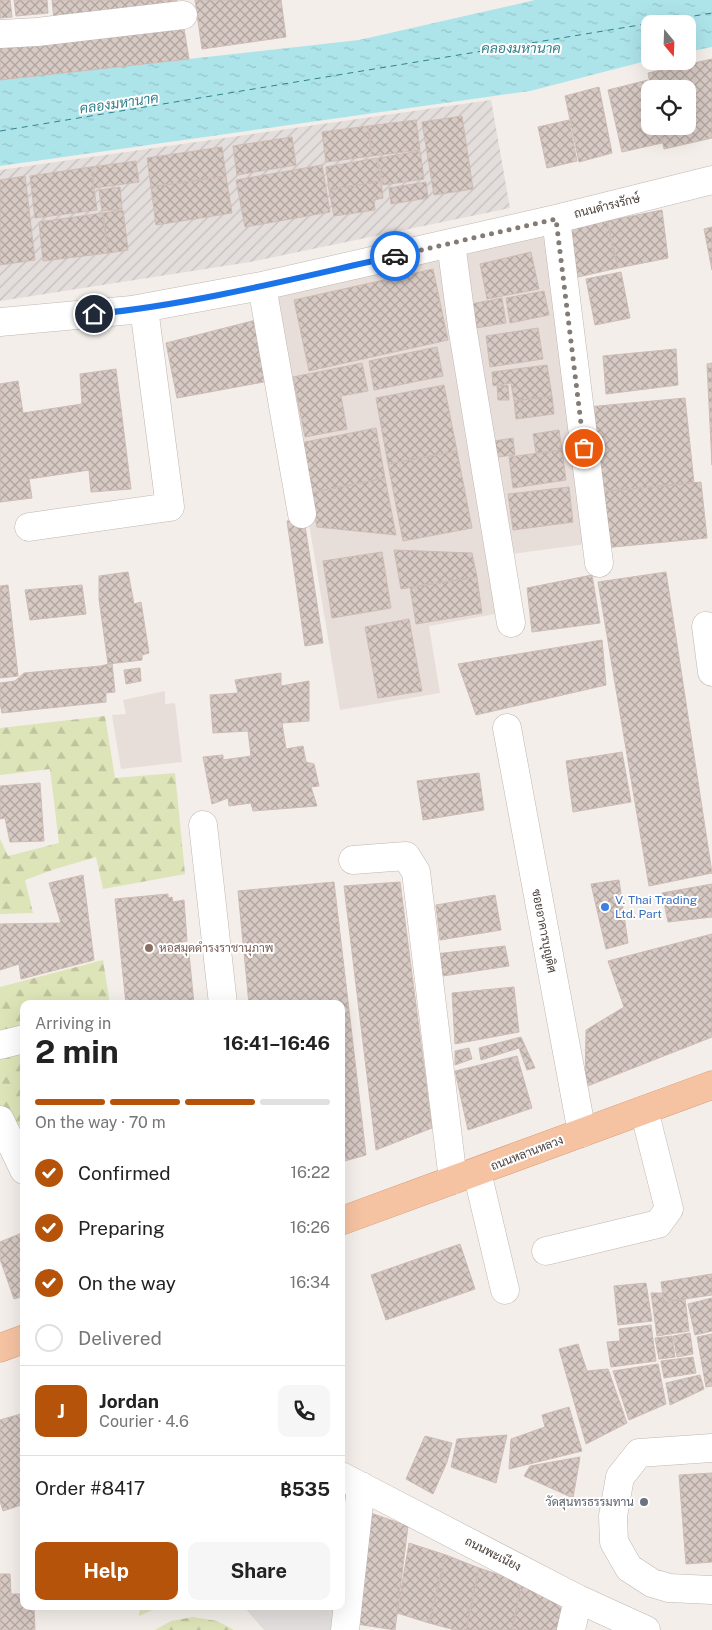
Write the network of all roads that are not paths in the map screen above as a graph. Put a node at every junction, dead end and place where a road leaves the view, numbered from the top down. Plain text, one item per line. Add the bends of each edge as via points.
1 (183, 15) dead end
2 (0, 34) edge
3 (712, 180) edge
4 (556, 219) junction
5 (451, 243) junction
6 (262, 286) junction
7 (144, 308) junction
8 (0, 322) edge
9 (302, 514) dead end
10 (29, 527) dead end
11 (598, 563) dead end
12 (511, 623) dead end
13 (706, 626) dead end
14 (712, 672) edge
15 (506, 728) dead end
16 (203, 825) dead end
17 (353, 860) dead end
18 (223, 1000) edge
19 (20, 1040) edge
20 (0, 1045) edge
21 (712, 1085) edge
22 (644, 1110) junction
23 (0, 1120) edge
24 (582, 1133) junction
25 (20, 1162) edge
26 (465, 1176) junction
27 (345, 1221) edge
28 (546, 1250) dead end
29 (505, 1290) dead end
30 (20, 1340) edge
31 (0, 1348) edge
32 (712, 1448) edge
33 (351, 1481) edge
34 (712, 1590) edge
35 (578, 1599) junction
36 (345, 1609) edge
37 (345, 1610) edge
38 (344, 1630) edge
39 (571, 1630) edge
40 (646, 1630) edge

1 - 2 street
3 - 4 street, ถนนดำรงรักษ์
4 - 5 street, ถนนดำรงรักษ์
4 - 11 street
5 - 6 street, ถนนดำรงรักษ์
5 - 12 street
6 - 7 street, ถนนดำรงรักษ์
6 - 9 street
7 - 8 street, ถนนดำรงรักษ์
7 - 10 street via 170,507
13 - 14 street
15 - 24 street, ซอยอาคารบุญดิศ
16 - 18 street
17 - 26 street via 406,856 416,872
19 - 20 street
21 - 22 main road, ถนนหลานหลวง
22 - 24 main road, ถนนหลานหลวง
22 - 28 street via 669,1209 658,1224
23 - 25 street
24 - 26 main road, ถนนหลานหลวง
26 - 27 main road, ถนนหลานหลวง
26 - 29 street
30 - 31 main road
32 - 34 street via 639,1453 620,1477 612,1516 614,1542 629,1568 652,1583 669,1588
33 - 35 street, ถนนพะเนียง
33 - 36 street
35 - 39 street
35 - 40 street, ถนนพะเนียง
37 - 38 street

